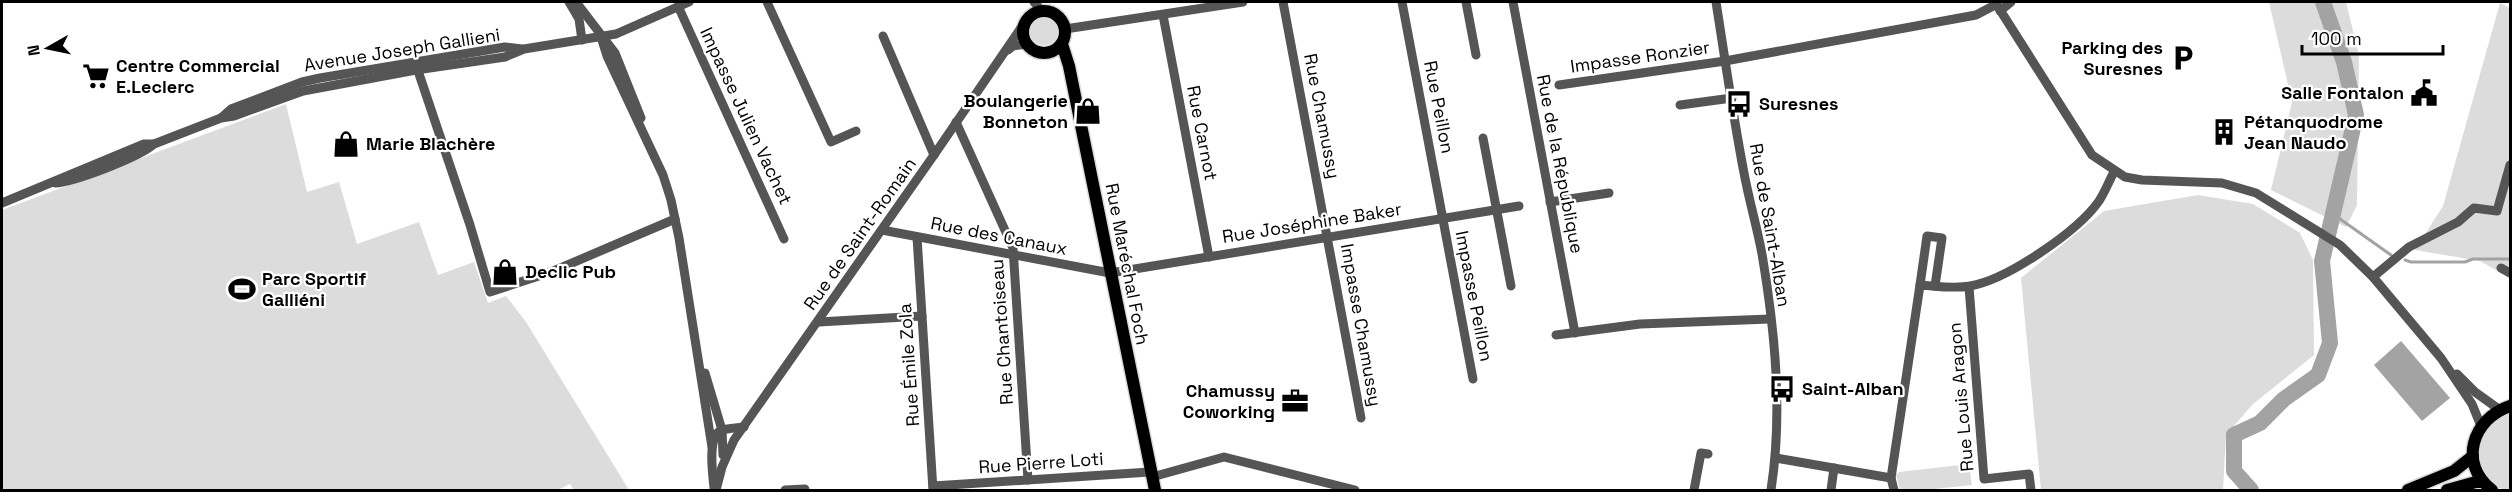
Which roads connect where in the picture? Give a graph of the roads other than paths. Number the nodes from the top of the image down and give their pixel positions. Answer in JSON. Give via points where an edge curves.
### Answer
{"nodes":[{"id":1,"x":569,"y":2,"type":"edge"},
{"id":2,"x":576,"y":2,"type":"edge"},
{"id":3,"x":689,"y":2,"type":"edge"},
{"id":4,"x":767,"y":2,"type":"edge"},
{"id":5,"x":1244,"y":2,"type":"edge"},
{"id":6,"x":1283,"y":2,"type":"edge"},
{"id":7,"x":1402,"y":2,"type":"edge"},
{"id":8,"x":1466,"y":2,"type":"edge"},
{"id":9,"x":1513,"y":2,"type":"edge"},
{"id":10,"x":1716,"y":2,"type":"edge"},
{"id":11,"x":2011,"y":2,"type":"edge"},
{"id":12,"x":1997,"y":5,"type":"edge"},
{"id":13,"x":678,"y":6,"type":"junction"},
{"id":14,"x":1038,"y":6,"type":"edge"},
{"id":15,"x":1056,"y":8,"type":"edge"},
{"id":16,"x":1163,"y":15,"type":"junction"},
{"id":17,"x":1025,"y":22,"type":"junction"},
{"id":18,"x":1065,"y":29,"type":"junction"},
{"id":19,"x":883,"y":36,"type":"dead end"},
{"id":20,"x":601,"y":37,"type":"junction"},
{"id":21,"x":582,"y":40,"type":"junction"},
{"id":22,"x":1027,"y":44,"type":"junction"},
{"id":23,"x":1062,"y":44,"type":"junction"},
{"id":24,"x":1476,"y":55,"type":"dead end"},
{"id":25,"x":1000,"y":59,"type":"junction"},
{"id":26,"x":1725,"y":61,"type":"junction"},
{"id":27,"x":415,"y":66,"type":"junction"},
{"id":28,"x":1559,"y":85,"type":"dead end"},
{"id":29,"x":1732,"y":98,"type":"junction"},
{"id":30,"x":1680,"y":105,"type":"dead end"},
{"id":31,"x":956,"y":122,"type":"junction"},
{"id":32,"x":856,"y":131,"type":"dead end"},
{"id":33,"x":1483,"y":138,"type":"dead end"},
{"id":34,"x":934,"y":155,"type":"junction"},
{"id":35,"x":2511,"y":165,"type":"edge"},
{"id":36,"x":2114,"y":172,"type":"junction"},
{"id":37,"x":1609,"y":193,"type":"dead end"},
{"id":38,"x":1550,"y":202,"type":"junction"},
{"id":39,"x":2,"y":203,"type":"edge"},
{"id":40,"x":1519,"y":206,"type":"dead end"},
{"id":41,"x":1496,"y":210,"type":"junction"},
{"id":42,"x":675,"y":219,"type":"junction"},
{"id":43,"x":1443,"y":219,"type":"junction"},
{"id":44,"x":882,"y":230,"type":"junction"},
{"id":45,"x":917,"y":237,"type":"junction"},
{"id":46,"x":1328,"y":237,"type":"junction"},
{"id":47,"x":783,"y":239,"type":"dead end"},
{"id":48,"x":1015,"y":256,"type":"junction"},
{"id":49,"x":1209,"y":256,"type":"junction"},
{"id":50,"x":2501,"y":268,"type":"dead end"},
{"id":51,"x":1110,"y":273,"type":"junction"},
{"id":52,"x":2511,"y":273,"type":"edge"},
{"id":53,"x":2373,"y":276,"type":"junction"},
{"id":54,"x":1920,"y":285,"type":"junction"},
{"id":55,"x":1510,"y":286,"type":"dead end"},
{"id":56,"x":1935,"y":286,"type":"junction"},
{"id":57,"x":1969,"y":287,"type":"junction"},
{"id":58,"x":922,"y":316,"type":"junction"},
{"id":59,"x":1770,"y":319,"type":"junction"},
{"id":60,"x":819,"y":322,"type":"junction"},
{"id":61,"x":1575,"y":333,"type":"junction"},
{"id":62,"x":1556,"y":335,"type":"dead end"},
{"id":63,"x":2441,"y":358,"type":"junction"},
{"id":64,"x":1473,"y":379,"type":"dead end"},
{"id":65,"x":2505,"y":408,"type":"edge"},
{"id":66,"x":1361,"y":418,"type":"dead end"},
{"id":67,"x":2481,"y":426,"type":"junction"},
{"id":68,"x":744,"y":427,"type":"junction"},
{"id":69,"x":717,"y":438,"type":"junction"},
{"id":70,"x":735,"y":440,"type":"junction"},
{"id":71,"x":1708,"y":454,"type":"dead end"},
{"id":72,"x":2473,"y":456,"type":"junction"},
{"id":73,"x":1776,"y":458,"type":"junction"},
{"id":74,"x":722,"y":467,"type":"junction"},
{"id":75,"x":1834,"y":468,"type":"junction"},
{"id":76,"x":1151,"y":475,"type":"junction"},
{"id":77,"x":1892,"y":478,"type":"junction"},
{"id":78,"x":1028,"y":480,"type":"junction"},
{"id":79,"x":2487,"y":486,"type":"edge"},
{"id":80,"x":933,"y":488,"type":"edge"},
{"id":81,"x":806,"y":489,"type":"dead end"},
{"id":82,"x":715,"y":490,"type":"edge"},
{"id":83,"x":785,"y":490,"type":"edge"},
{"id":84,"x":1155,"y":490,"type":"edge"},
{"id":85,"x":1355,"y":490,"type":"edge"},
{"id":86,"x":1695,"y":490,"type":"edge"},
{"id":87,"x":1771,"y":490,"type":"edge"},
{"id":88,"x":1831,"y":490,"type":"edge"},
{"id":89,"x":1894,"y":490,"type":"edge"},
{"id":90,"x":2031,"y":490,"type":"edge"},
{"id":91,"x":2408,"y":490,"type":"edge"},
{"id":92,"x":2447,"y":490,"type":"edge"}],
"edges":[{"from":1,"to":21,"type":"street","via":[[579,19]]},
{"from":2,"to":20,"type":"street"},
{"from":3,"to":13,"type":"street","name":"Avenue Joseph Gallieni"},
{"from":4,"to":32,"type":"street","via":[[831,142]]},
{"from":5,"to":16,"type":"street"},
{"from":6,"to":46,"type":"street","name":"Rue Chamussy"},
{"from":7,"to":43,"type":"street","name":"Rue Peillon"},
{"from":8,"to":24,"type":"street"},
{"from":9,"to":38,"type":"street","name":"Rue de la République"},
{"from":10,"to":26,"type":"street","name":"Rue de Saint-Alban"},
{"from":11,"to":12,"type":"street","name":"Impasse Ronzier"},
{"from":12,"to":26,"type":"street","name":"Impasse Ronzier","via":[[1976,15]]},
{"from":12,"to":36,"type":"street","via":[[2091,155]]},
{"from":13,"to":20,"type":"street","name":"Avenue Joseph Gallieni"},
{"from":13,"to":47,"type":"street","name":"Impasse Julien Vachet"},
{"from":14,"to":15,"type":"main road"},
{"from":14,"to":17,"type":"main road"},
{"from":15,"to":18,"type":"main road"},
{"from":16,"to":18,"type":"street"},
{"from":16,"to":49,"type":"street","name":"Rue Carnot"},
{"from":17,"to":22,"type":"main road","via":[[1023,35]]},
{"from":17,"to":25,"type":"street","name":"Rue de Saint-Romain"},
{"from":18,"to":23,"type":"main road"},
{"from":19,"to":34,"type":"street"},
{"from":20,"to":21,"type":"street","name":"Avenue Joseph Gallieni"},
{"from":20,"to":42,"type":"street","via":[[615,53],[631,88]]},
{"from":21,"to":27,"type":"street","name":"Avenue Joseph Gallieni","via":[[524,49],[505,47]]},
{"from":22,"to":23,"type":"main road","via":[[1043,53]]},
{"from":22,"to":25,"type":"street","name":"Rue de Saint-Romain","via":[[1013,46]]},
{"from":23,"to":51,"type":"main road","name":"Rue Maréchal Foch"},
{"from":25,"to":31,"type":"street","name":"Rue de Saint-Romain"},
{"from":26,"to":28,"type":"street","name":"Impasse Ronzier"},
{"from":26,"to":29,"type":"street","name":"Rue de Saint-Alban"},
{"from":27,"to":39,"type":"street","name":"Avenue Joseph Gallieni","via":[[302,82],[154,144],[146,151]]},
{"from":27,"to":42,"type":"street","via":[[490,292],[551,272]]},
{"from":29,"to":30,"type":"street"},
{"from":29,"to":59,"type":"street","name":"Rue de Saint-Alban","via":[[1762,253]]},
{"from":31,"to":34,"type":"street","name":"Rue de Saint-Romain"},
{"from":31,"to":48,"type":"street","name":"Rue Chantoiseau"},
{"from":33,"to":41,"type":"street"},
{"from":34,"to":44,"type":"street","name":"Rue de Saint-Romain"},
{"from":35,"to":53,"type":"street","via":[[2497,211],[2474,208],[2458,222],[2409,247]]},
{"from":36,"to":53,"type":"street","via":[[2142,180],[2222,183],[2256,193],[2340,245]]},
{"from":36,"to":57,"type":"street","via":[[2098,201],[2079,222],[2030,260]]},
{"from":37,"to":38,"type":"street"},
{"from":38,"to":61,"type":"street","name":"Rue de la République"},
{"from":40,"to":41,"type":"street","name":"Rue Joséphine Baker"},
{"from":41,"to":43,"type":"street","name":"Rue Joséphine Baker"},
{"from":41,"to":55,"type":"street"},
{"from":42,"to":69,"type":"street","via":[[697,350]]},
{"from":43,"to":46,"type":"street","name":"Rue Joséphine Baker"},
{"from":43,"to":64,"type":"street","name":"Impasse Peillon"},
{"from":44,"to":45,"type":"street","name":"Rue des Canaux"},
{"from":44,"to":60,"type":"street","name":"Rue de Saint-Romain"},
{"from":45,"to":48,"type":"street","name":"Rue des Canaux"},
{"from":45,"to":58,"type":"street","name":"Rue Émile Zola"},
{"from":46,"to":49,"type":"street","name":"Rue Joséphine Baker"},
{"from":46,"to":66,"type":"street","name":"Impasse Chamussy"},
{"from":48,"to":51,"type":"street","name":"Rue des Canaux"},
{"from":48,"to":78,"type":"street","name":"Rue Chantoiseau"},
{"from":49,"to":51,"type":"street","name":"Rue Joséphine Baker"},
{"from":50,"to":52,"type":"street"},
{"from":51,"to":76,"type":"main road","name":"Rue Maréchal Foch"},
{"from":53,"to":63,"type":"street"},
{"from":54,"to":56,"type":"street"},
{"from":54,"to":56,"type":"street","via":[[1927,236],[1942,238]]},
{"from":54,"to":77,"type":"street"},
{"from":56,"to":57,"type":"street"},
{"from":57,"to":90,"type":"street","name":"Rue Louis Aragon","via":[[1984,479],[2029,474]]},
{"from":58,"to":60,"type":"street"},
{"from":58,"to":80,"type":"street","name":"Rue Émile Zola"},
{"from":59,"to":61,"type":"street","via":[[1640,324]]},
{"from":59,"to":73,"type":"street","name":"Rue de Saint-Alban","via":[[1776,374]]},
{"from":60,"to":68,"type":"street","name":"Rue de Saint-Romain"},
{"from":61,"to":62,"type":"street"},
{"from":63,"to":65,"type":"street","via":[[2475,392]]},
{"from":63,"to":67,"type":"street","via":[[2472,404]]},
{"from":65,"to":67,"type":"main road"},
{"from":67,"to":72,"type":"main road"},
{"from":68,"to":69,"type":"street"},
{"from":68,"to":70,"type":"street","name":"Rue de Saint-Romain"},
{"from":69,"to":70,"type":"street"},
{"from":69,"to":74,"type":"street"},
{"from":69,"to":82,"type":"street","name":"Rue de Saint-Romain"},
{"from":70,"to":74,"type":"street","name":"Rue de Saint-Romain"},
{"from":71,"to":86,"type":"street","via":[[1701,453]]},
{"from":72,"to":79,"type":"main road","via":[[2476,470]]},
{"from":72,"to":91,"type":"main road","via":[[2454,471]]},
{"from":73,"to":75,"type":"street"},
{"from":73,"to":87,"type":"street","name":"Rue de Saint-Alban"},
{"from":74,"to":82,"type":"street","name":"Rue de Saint-Romain"},
{"from":75,"to":77,"type":"street"},
{"from":75,"to":88,"type":"street"},
{"from":76,"to":78,"type":"street","name":"Rue Pierre Loti"},
{"from":76,"to":84,"type":"main road","name":"Rue Maréchal Foch"},
{"from":76,"to":85,"type":"street","name":"Rue Pierre Loti","via":[[1224,457]]},
{"from":77,"to":89,"type":"street"},
{"from":78,"to":80,"type":"street","name":"Rue Pierre Loti"},
{"from":79,"to":92,"type":"main road","via":[[2476,482]]},
{"from":81,"to":83,"type":"street"}]}
